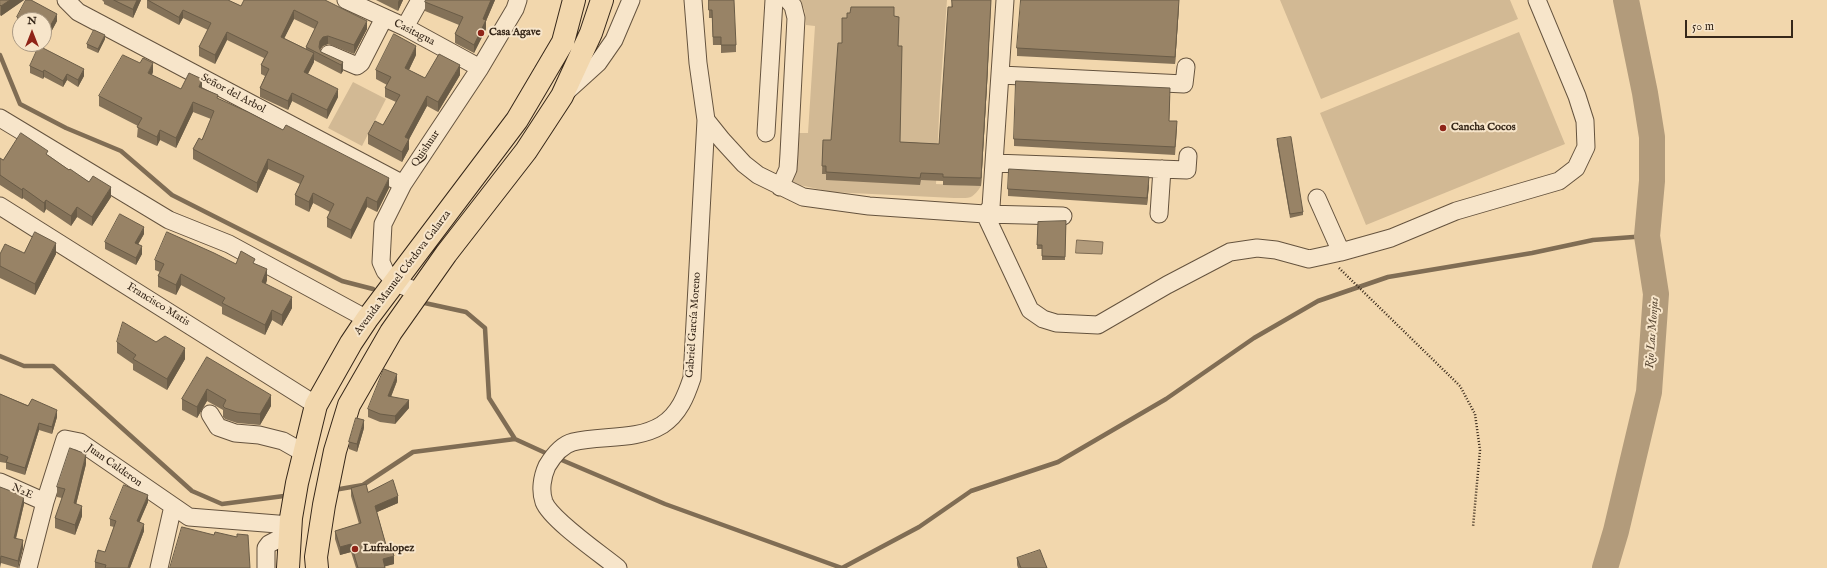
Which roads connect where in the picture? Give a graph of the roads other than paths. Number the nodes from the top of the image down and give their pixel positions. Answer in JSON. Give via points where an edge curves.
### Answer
{"nodes":[{"id":1,"x":66,"y":0,"type":"edge"},
{"id":2,"x":346,"y":0,"type":"edge"},
{"id":3,"x":420,"y":0,"type":"edge"},
{"id":4,"x":518,"y":0,"type":"edge"},
{"id":5,"x":574,"y":0,"type":"edge"},
{"id":6,"x":602,"y":0,"type":"edge"},
{"id":7,"x":631,"y":0,"type":"edge"},
{"id":8,"x":693,"y":0,"type":"edge"},
{"id":9,"x":774,"y":0,"type":"edge"},
{"id":10,"x":788,"y":0,"type":"edge"},
{"id":11,"x":1005,"y":0,"type":"edge"},
{"id":12,"x":1537,"y":0,"type":"edge"},
{"id":13,"x":384,"y":18,"type":"junction"},
{"id":14,"x":405,"y":27,"type":"junction"},
{"id":15,"x":329,"y":54,"type":"edge"},
{"id":16,"x":1186,"y":67,"type":"dead end"},
{"id":17,"x":480,"y":68,"type":"junction"},
{"id":18,"x":1001,"y":75,"type":"junction"},
{"id":19,"x":562,"y":96,"type":"junction"},
{"id":20,"x":0,"y":118,"type":"edge"},
{"id":21,"x":706,"y":120,"type":"junction"},
{"id":22,"x":766,"y":133,"type":"dead end"},
{"id":23,"x":1188,"y":156,"type":"dead end"},
{"id":24,"x":994,"y":163,"type":"junction"},
{"id":25,"x":1162,"y":169,"type":"junction"},
{"id":26,"x":403,"y":184,"type":"junction"},
{"id":27,"x":780,"y":187,"type":"junction"},
{"id":28,"x":1317,"y":198,"type":"dead end"},
{"id":29,"x":0,"y":206,"type":"edge"},
{"id":30,"x":985,"y":214,"type":"junction"},
{"id":31,"x":1159,"y":214,"type":"dead end"},
{"id":32,"x":1063,"y":216,"type":"dead end"},
{"id":33,"x":427,"y":239,"type":"junction"},
{"id":34,"x":446,"y":254,"type":"junction"},
{"id":35,"x":1334,"y":254,"type":"junction"},
{"id":36,"x":396,"y":283,"type":"junction"},
{"id":37,"x":419,"y":292,"type":"junction"},
{"id":38,"x":367,"y":320,"type":"junction"},
{"id":39,"x":316,"y":405,"type":"junction"},
{"id":40,"x":210,"y":414,"type":"dead end"},
{"id":41,"x":304,"y":453,"type":"junction"},
{"id":42,"x":0,"y":482,"type":"edge"},
{"id":43,"x":45,"y":502,"type":"junction"},
{"id":44,"x":173,"y":506,"type":"junction"},
{"id":45,"x":290,"y":529,"type":"junction"},
{"id":46,"x":28,"y":568,"type":"edge"},
{"id":47,"x":159,"y":568,"type":"edge"},
{"id":48,"x":266,"y":568,"type":"edge"},
{"id":49,"x":288,"y":568,"type":"edge"},
{"id":50,"x":317,"y":568,"type":"edge"},
{"id":51,"x":618,"y":568,"type":"edge"}],
"edges":[{"from":1,"to":26,"type":"street","name":"Señor del Arbol","via":[[78,12]]},
{"from":2,"to":13,"type":"street","name":"Casitagua"},
{"from":3,"to":14,"type":"street"},
{"from":4,"to":17,"type":"street","name":"Quishuar"},
{"from":5,"to":33,"type":"main road","name":"Avenida Manuel Córdova Galarza","via":[[563,42],[517,120]]},
{"from":6,"to":19,"type":"main road","name":"Avenida Manuel Córdova Galarza","via":[[591,34]]},
{"from":7,"to":19,"type":"street","via":[[614,40],[598,63]]},
{"from":8,"to":21,"type":"street","name":"Gabriel García Moreno"},
{"from":9,"to":22,"type":"street"},
{"from":10,"to":27,"type":"street","via":[[793,6],[796,18],[788,169]]},
{"from":11,"to":18,"type":"street"},
{"from":12,"to":35,"type":"street","via":[[1585,120],[1586,147],[1576,168],[1559,180],[1456,211],[1391,238]]},
{"from":13,"to":14,"type":"street","name":"Casitagua"},
{"from":13,"to":15,"type":"street","via":[[361,63],[356,66]]},
{"from":14,"to":17,"type":"street","name":"Casitagua"},
{"from":16,"to":18,"type":"street","via":[[1184,84]]},
{"from":17,"to":26,"type":"street","name":"Quishuar"},
{"from":18,"to":24,"type":"street"},
{"from":19,"to":34,"type":"main road","name":"Avenida Manuel Córdova Galarza","via":[[526,151]]},
{"from":20,"to":38,"type":"street","via":[[169,220],[229,244]]},
{"from":21,"to":27,"type":"street","via":[[744,164]]},
{"from":21,"to":51,"type":"street","name":"Gabriel García Moreno","via":[[692,378],[684,399],[680,407],[662,424],[649,430],[572,442],[559,450],[549,462],[542,480],[542,495],[548,508],[567,528]]},
{"from":23,"to":25,"type":"street","via":[[1187,170]]},
{"from":24,"to":25,"type":"street"},
{"from":24,"to":30,"type":"street","via":[[991,207]]},
{"from":25,"to":31,"type":"street"},
{"from":26,"to":36,"type":"street","name":"Quishuar","via":[[383,224],[381,262]]},
{"from":27,"to":30,"type":"street","via":[[803,197],[869,206]]},
{"from":28,"to":35,"type":"street"},
{"from":29,"to":39,"type":"street","name":"Francisco Matis"},
{"from":30,"to":32,"type":"street"},
{"from":30,"to":35,"type":"street","via":[[1030,310],[1043,319],[1056,323],[1098,326],[1230,252],[1257,248],[1309,259]]},
{"from":33,"to":34,"type":"main road","via":[[433,251]]},
{"from":33,"to":36,"type":"main road","name":"Avenida Manuel Córdova Galarza"},
{"from":34,"to":37,"type":"main road","name":"Avenida Manuel Córdova Galarza"},
{"from":36,"to":37,"type":"street","name":"Quishuar"},
{"from":36,"to":38,"type":"main road","name":"Avenida Manuel Córdova Galarza"},
{"from":37,"to":50,"type":"main road","name":"Avenida Manuel Córdova Galarza","via":[[391,332],[349,405],[335,451],[324,505],[316,557]]},
{"from":38,"to":39,"type":"main road","name":"Avenida Manuel Córdova Galarza"},
{"from":39,"to":41,"type":"main road","name":"Avenida Manuel Córdova Galarza"},
{"from":40,"to":41,"type":"street","via":[[218,427],[235,433],[283,441]]},
{"from":41,"to":45,"type":"main road","name":"Avenida Manuel Córdova Galarza"},
{"from":42,"to":43,"type":"street","name":"N2E"},
{"from":43,"to":44,"type":"street","name":"Juan Calderon","via":[[65,439],[80,442]]},
{"from":43,"to":46,"type":"street","name":"Juan Calderon"},
{"from":44,"to":45,"type":"street","name":"Juan Calderon","via":[[189,517]]},
{"from":44,"to":47,"type":"street"},
{"from":45,"to":48,"type":"street","via":[[266,548]]},
{"from":45,"to":49,"type":"main road","name":"Avenida Manuel Córdova Galarza"}]}
